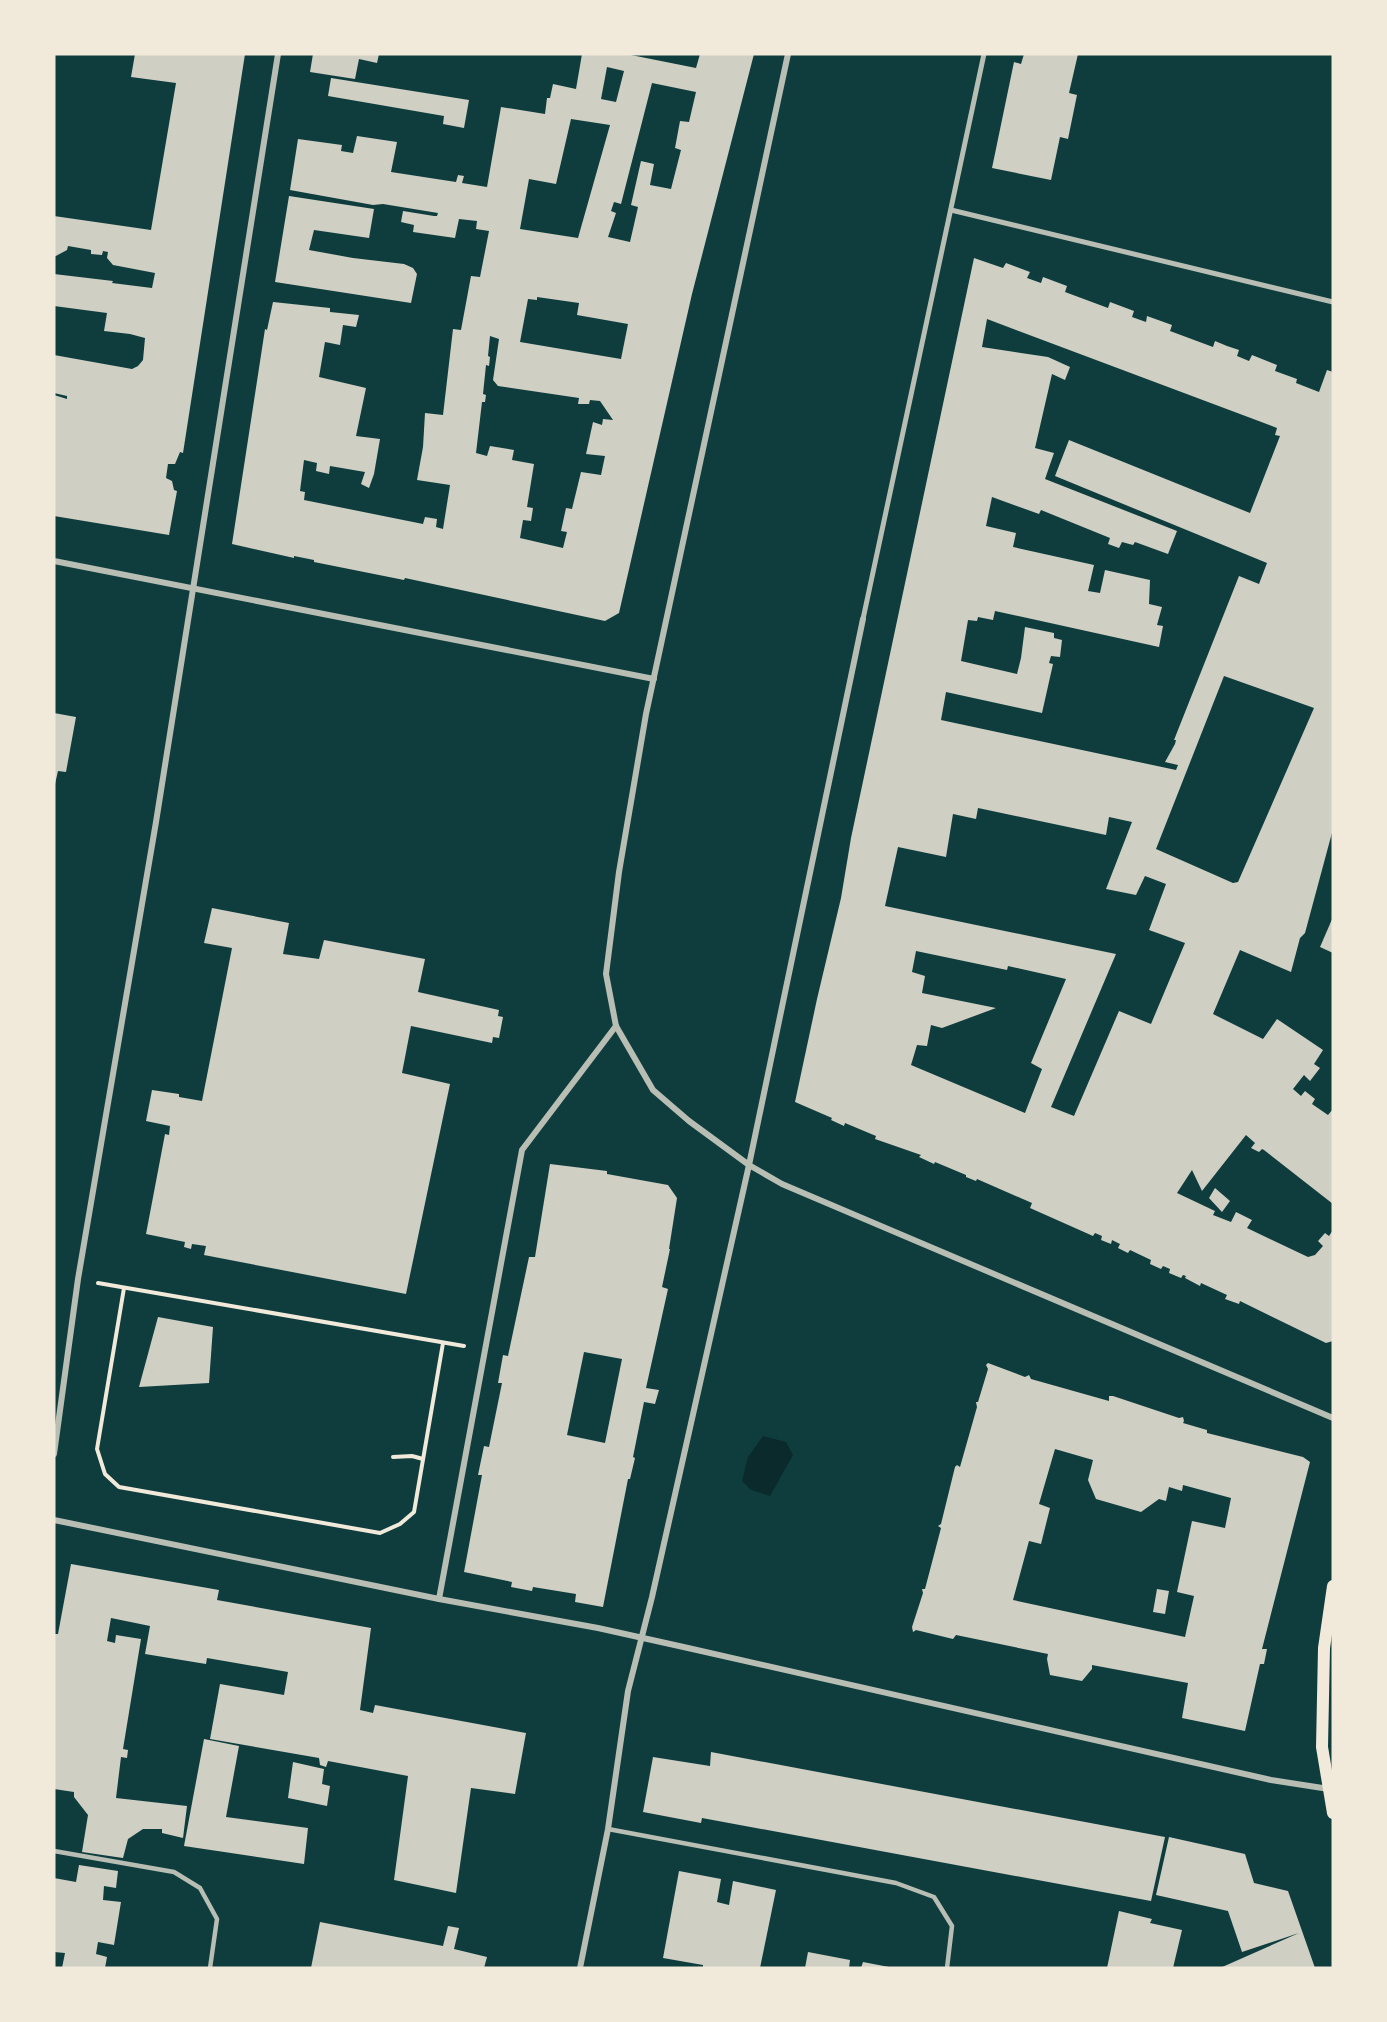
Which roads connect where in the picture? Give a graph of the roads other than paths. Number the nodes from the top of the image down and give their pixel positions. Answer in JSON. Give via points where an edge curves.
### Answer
{"nodes":[{"id":1,"x":278,"y":54,"type":"edge"},
{"id":2,"x":788,"y":54,"type":"edge"},
{"id":3,"x":984,"y":54,"type":"edge"},
{"id":4,"x":951,"y":210,"type":"junction"},
{"id":5,"x":1333,"y":302,"type":"edge"},
{"id":6,"x":54,"y":561,"type":"edge"},
{"id":7,"x":194,"y":588,"type":"junction"},
{"id":8,"x":863,"y":619,"type":"joint"},
{"id":9,"x":654,"y":679,"type":"junction"},
{"id":10,"x":616,"y":1026,"type":"junction"},
{"id":11,"x":749,"y":1165,"type":"junction"},
{"id":12,"x":1333,"y":1418,"type":"edge"},
{"id":13,"x":54,"y":1454,"type":"edge"},
{"id":14,"x":54,"y":1520,"type":"edge"},
{"id":15,"x":1333,"y":1586,"type":"edge"},
{"id":16,"x":439,"y":1599,"type":"junction"},
{"id":17,"x":642,"y":1638,"type":"junction"},
{"id":18,"x":1329,"y":1789,"type":"junction"},
{"id":19,"x":1333,"y":1813,"type":"edge"},
{"id":20,"x":608,"y":1829,"type":"junction"},
{"id":21,"x":54,"y":1851,"type":"edge"},
{"id":22,"x":210,"y":1968,"type":"edge"},
{"id":23,"x":580,"y":1968,"type":"edge"},
{"id":24,"x":947,"y":1968,"type":"edge"}],
"edges":[{"from":1,"to":7,"type":"street"},
{"from":2,"to":9,"type":"street"},
{"from":3,"to":4,"type":"street"},
{"from":4,"to":5,"type":"street"},
{"from":4,"to":8,"type":"street"},
{"from":6,"to":7,"type":"street"},
{"from":7,"to":9,"type":"street"},
{"from":7,"to":13,"type":"street","via":[[78,1279]]},
{"from":8,"to":11,"type":"street"},
{"from":9,"to":10,"type":"street","via":[[619,872],[606,974]]},
{"from":10,"to":11,"type":"street","via":[[653,1090]]},
{"from":10,"to":16,"type":"street","via":[[522,1150]]},
{"from":11,"to":12,"type":"street","via":[[782,1184]]},
{"from":11,"to":17,"type":"street"},
{"from":14,"to":16,"type":"street"},
{"from":15,"to":18,"type":"main road","via":[[1324,1659],[1322,1747]]},
{"from":16,"to":17,"type":"street"},
{"from":17,"to":18,"type":"street","via":[[1271,1780]]},
{"from":17,"to":20,"type":"street","via":[[628,1691]]},
{"from":18,"to":19,"type":"main road"},
{"from":20,"to":23,"type":"street"},
{"from":20,"to":24,"type":"lane","via":[[896,1883],[934,1897],[952,1926]]},
{"from":21,"to":22,"type":"lane","via":[[174,1872],[200,1888],[217,1919]]}]}
